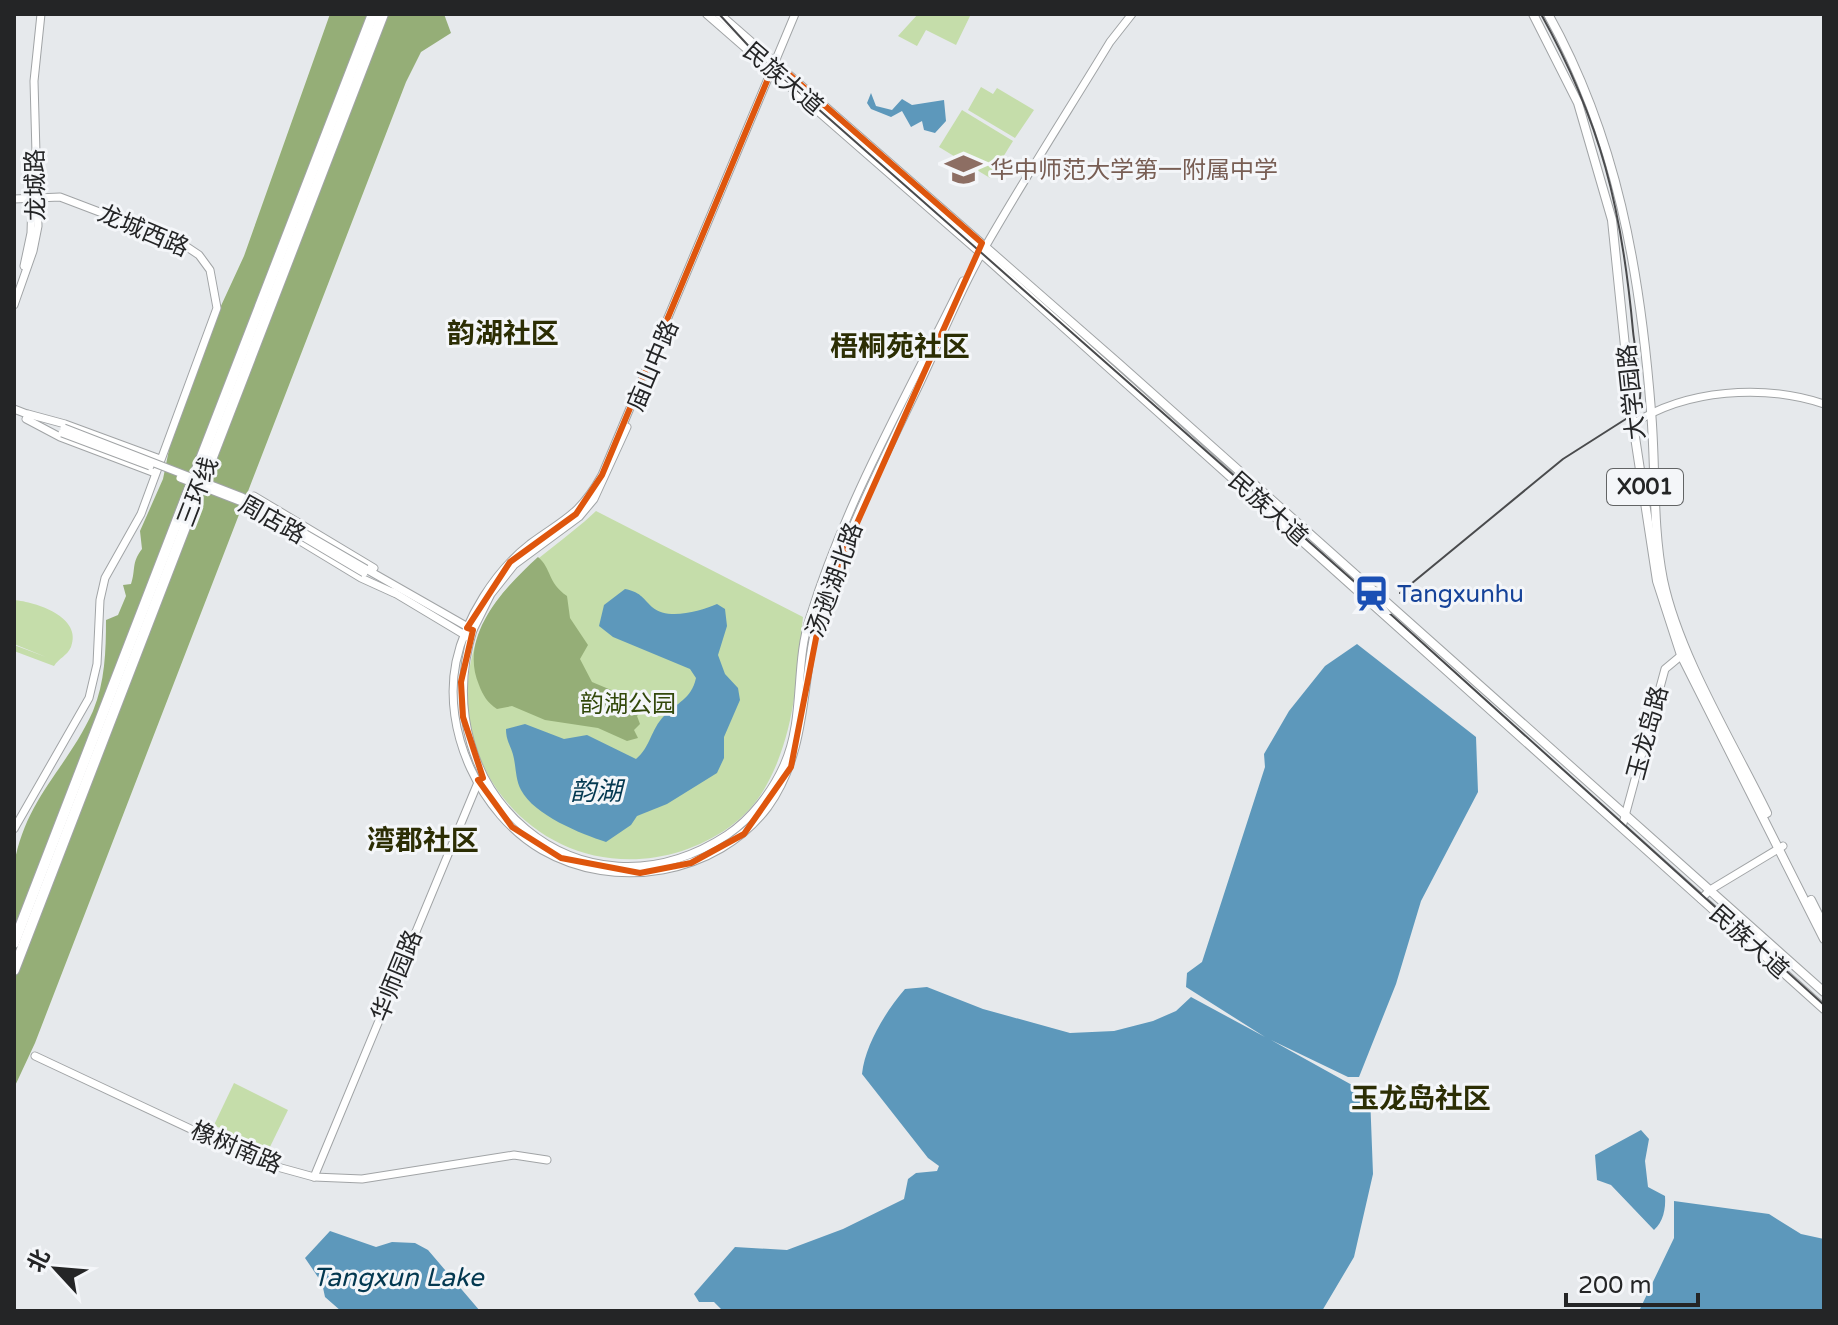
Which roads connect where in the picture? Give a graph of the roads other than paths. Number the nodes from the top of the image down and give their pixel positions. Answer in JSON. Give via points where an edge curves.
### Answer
{"nodes":[{"id":1,"x":38,"y":14,"type":"edge"},
{"id":2,"x":366,"y":14,"type":"edge"},
{"id":3,"x":373,"y":14,"type":"edge"},
{"id":4,"x":386,"y":14,"type":"edge"},
{"id":5,"x":707,"y":14,"type":"edge"},
{"id":6,"x":719,"y":14,"type":"edge"},
{"id":7,"x":795,"y":14,"type":"edge"},
{"id":8,"x":1130,"y":14,"type":"edge"},
{"id":9,"x":1533,"y":14,"type":"edge"},
{"id":10,"x":1548,"y":14,"type":"edge"},
{"id":11,"x":775,"y":67,"type":"junction"},
{"id":12,"x":347,"y":80,"type":"junction"},
{"id":13,"x":34,"y":198,"type":"junction"},
{"id":14,"x":14,"y":199,"type":"edge"},
{"id":15,"x":982,"y":248,"type":"junction"},
{"id":16,"x":14,"y":292,"type":"edge"},
{"id":17,"x":14,"y":305,"type":"edge"},
{"id":18,"x":1824,"y":404,"type":"edge"},
{"id":19,"x":14,"y":412,"type":"edge"},
{"id":20,"x":1652,"y":412,"type":"junction"},
{"id":21,"x":27,"y":417,"type":"junction"},
{"id":22,"x":1633,"y":424,"type":"junction"},
{"id":23,"x":160,"y":459,"type":"junction"},
{"id":24,"x":155,"y":473,"type":"junction"},
{"id":25,"x":254,"y":496,"type":"dead end"},
{"id":26,"x":249,"y":510,"type":"dead end"},
{"id":27,"x":396,"y":590,"type":"junction"},
{"id":28,"x":468,"y":633,"type":"junction"},
{"id":29,"x":1685,"y":653,"type":"junction"},
{"id":30,"x":480,"y":779,"type":"junction"},
{"id":31,"x":1626,"y":814,"type":"junction"},
{"id":32,"x":1622,"y":827,"type":"junction"},
{"id":33,"x":14,"y":829,"type":"edge"},
{"id":34,"x":1781,"y":847,"type":"junction"},
{"id":35,"x":1710,"y":890,"type":"junction"},
{"id":36,"x":1701,"y":899,"type":"junction"},
{"id":37,"x":1824,"y":926,"type":"edge"},
{"id":38,"x":1824,"y":939,"type":"edge"},
{"id":39,"x":14,"y":943,"type":"edge"},
{"id":40,"x":14,"y":970,"type":"edge"},
{"id":41,"x":1824,"y":992,"type":"edge"},
{"id":42,"x":1824,"y":1009,"type":"edge"},
{"id":43,"x":35,"y":1056,"type":"dead end"},
{"id":44,"x":547,"y":1160,"type":"dead end"},
{"id":45,"x":314,"y":1177,"type":"junction"}],
"edges":[{"from":1,"to":13,"type":"street","name":"龙城路","via":[[30,80]]},
{"from":2,"to":12,"type":"highway"},
{"from":3,"to":12,"type":"highway","name":"三环线"},
{"from":4,"to":40,"type":"highway","name":"三环线"},
{"from":5,"to":11,"type":"main road","name":"民族大道"},
{"from":6,"to":11,"type":"main road","name":"民族大道"},
{"from":7,"to":11,"type":"street"},
{"from":8,"to":15,"type":"street","name":"汤逊湖北路"},
{"from":9,"to":22,"type":"main road","name":"大学园路","number":"X001","via":[[1578,103],[1603,179],[1619,263]]},
{"from":10,"to":20,"type":"main road","name":"大学园路","number":"X001","via":[[1591,99],[1617,179]]},
{"from":11,"to":15,"type":"main road","name":"民族大道"},
{"from":11,"to":28,"type":"street","name":"庙山中路","via":[[602,475],[576,514],[510,562]]},
{"from":12,"to":39,"type":"highway","name":"三环线"},
{"from":13,"to":14,"type":"street","name":"龙城西路"},
{"from":13,"to":16,"type":"street","name":"龙城路","via":[[29,250]]},
{"from":13,"to":17,"type":"street","name":"龙城路","via":[[35,242]]},
{"from":13,"to":23,"type":"street","name":"龙城西路","via":[[60,197],[162,234],[199,255],[210,270],[217,308]]},
{"from":15,"to":30,"type":"street","name":"汤逊湖北路","via":[[859,494],[817,595],[808,621],[794,733],[784,765],[750,816],[724,837],[675,861],[610,863],[544,843],[510,817]]},
{"from":15,"to":31,"type":"main road","name":"民族大道"},
{"from":15,"to":32,"type":"main road","name":"民族大道"},
{"from":18,"to":20,"type":"street","via":[[1766,393],[1707,395]]},
{"from":19,"to":21,"type":"street","name":"周店路"},
{"from":20,"to":22,"type":"street"},
{"from":20,"to":29,"type":"main road","name":"大学园路","number":"X001","via":[[1653,502],[1663,581]]},
{"from":21,"to":23,"type":"street","via":[[65,424]]},
{"from":21,"to":24,"type":"street","via":[[60,437]]},
{"from":21,"to":27,"type":"street","name":"周店路","bridge":true,"via":[[240,501]]},
{"from":22,"to":29,"type":"main road","name":"大学园路","number":"X001","via":[[1657,581]]},
{"from":23,"to":24,"type":"street","name":"龙城西路"},
{"from":24,"to":33,"type":"street","name":"龙城西路","via":[[141,514],[103,585],[89,698]]},
{"from":25,"to":27,"type":"street","via":[[368,565]]},
{"from":26,"to":27,"type":"street","via":[[361,578]]},
{"from":27,"to":28,"type":"street","name":"周店路"},
{"from":28,"to":30,"type":"street","name":"汤逊湖北路","via":[[456,660],[454,700],[462,750]]},
{"from":29,"to":31,"type":"street","name":"玉龙岛路","via":[[1665,669]]},
{"from":29,"to":34,"type":"main road","name":"大学园路","number":"X001"},
{"from":30,"to":45,"type":"street","name":"华师园路"},
{"from":31,"to":32,"type":"street","name":"玉龙岛路"},
{"from":31,"to":35,"type":"main road","name":"民族大道"},
{"from":32,"to":36,"type":"main road","name":"民族大道"},
{"from":34,"to":35,"type":"street"},
{"from":34,"to":37,"type":"main road","name":"大学园路","number":"X001"},
{"from":34,"to":38,"type":"main road","name":"大学园路","number":"X001"},
{"from":35,"to":36,"type":"street"},
{"from":35,"to":41,"type":"main road","name":"民族大道"},
{"from":36,"to":42,"type":"main road","name":"民族大道"},
{"from":43,"to":45,"type":"street","name":"橡树南路","via":[[263,1163]]},
{"from":44,"to":45,"type":"street","name":"橡树南路","via":[[514,1155],[362,1179]]}]}
